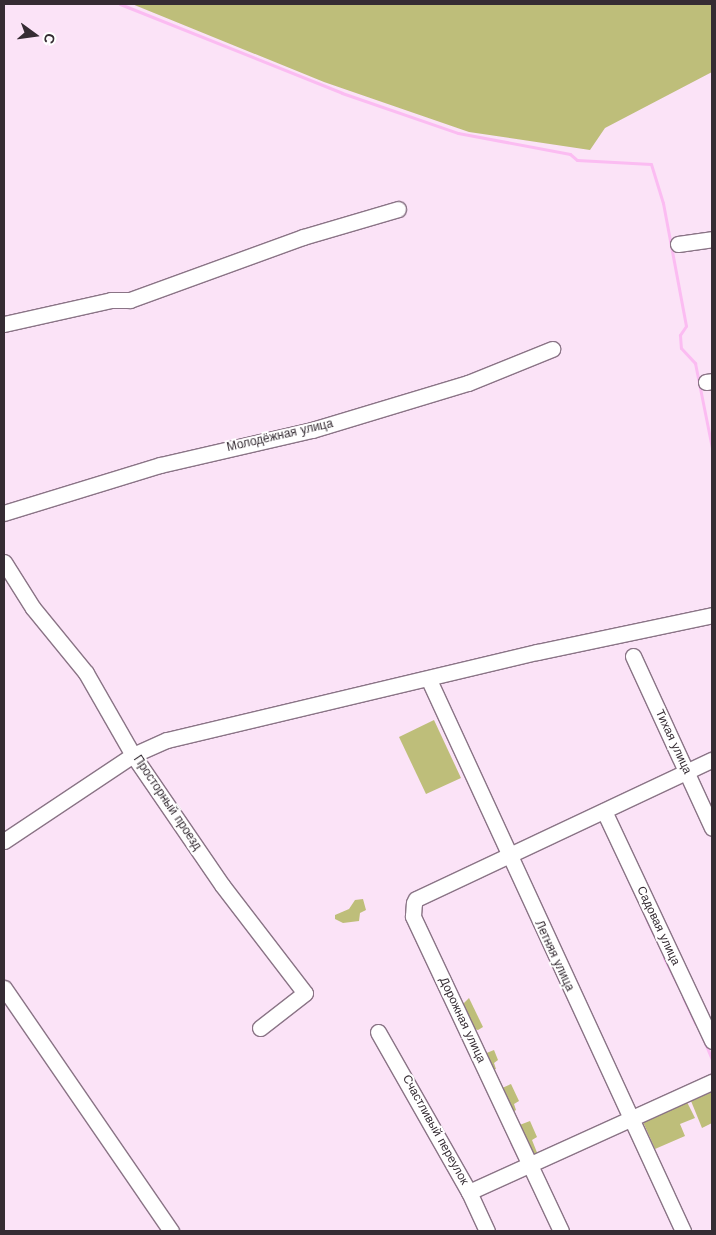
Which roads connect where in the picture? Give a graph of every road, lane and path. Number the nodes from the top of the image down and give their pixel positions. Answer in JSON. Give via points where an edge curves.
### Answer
{"nodes":[{"id":1,"x":398,"y":209,"type":"dead end"},
{"id":2,"x":712,"y":239,"type":"edge"},
{"id":3,"x":678,"y":244,"type":"dead end"},
{"id":4,"x":4,"y":324,"type":"edge"},
{"id":5,"x":552,"y":350,"type":"dead end"},
{"id":6,"x":4,"y":512,"type":"edge"},
{"id":7,"x":4,"y":562,"type":"edge"},
{"id":8,"x":712,"y":615,"type":"edge"},
{"id":9,"x":633,"y":656,"type":"dead end"},
{"id":10,"x":429,"y":680,"type":"junction"},
{"id":11,"x":133,"y":755,"type":"junction"},
{"id":12,"x":712,"y":760,"type":"edge"},
{"id":13,"x":686,"y":772,"type":"junction"},
{"id":14,"x":604,"y":811,"type":"junction"},
{"id":15,"x":712,"y":828,"type":"edge"},
{"id":16,"x":4,"y":841,"type":"edge"},
{"id":17,"x":507,"y":856,"type":"junction"},
{"id":18,"x":4,"y":988,"type":"edge"},
{"id":19,"x":260,"y":1028,"type":"dead end"},
{"id":20,"x":378,"y":1032,"type":"dead end"},
{"id":21,"x":712,"y":1041,"type":"edge"},
{"id":22,"x":712,"y":1082,"type":"edge"},
{"id":23,"x":630,"y":1117,"type":"junction"},
{"id":24,"x":529,"y":1163,"type":"junction"},
{"id":25,"x":469,"y":1192,"type":"junction"},
{"id":26,"x":171,"y":1231,"type":"edge"},
{"id":27,"x":487,"y":1231,"type":"edge"},
{"id":28,"x":561,"y":1231,"type":"edge"},
{"id":29,"x":683,"y":1231,"type":"edge"}],
"edges":[{"from":1,"to":4,"type":"street","via":[[304,237],[130,300],[111,300]]},
{"from":2,"to":3,"type":"street"},
{"from":5,"to":6,"type":"street","name":"Молодёжная улица","via":[[468,383],[312,430],[205,453]]},
{"from":7,"to":11,"type":"street","name":"Просторный проезд","via":[[33,608],[86,673]]},
{"from":8,"to":10,"type":"street","via":[[536,652]]},
{"from":9,"to":13,"type":"street","name":"Тихая улица"},
{"from":10,"to":11,"type":"street","via":[[167,740]]},
{"from":10,"to":17,"type":"street","name":"Летняя улица"},
{"from":11,"to":16,"type":"street"},
{"from":11,"to":19,"type":"street","name":"Просторный проезд","via":[[222,885],[305,993]]},
{"from":12,"to":13,"type":"street"},
{"from":13,"to":14,"type":"street"},
{"from":13,"to":15,"type":"street","name":"Тихая улица"},
{"from":14,"to":17,"type":"street"},
{"from":14,"to":21,"type":"street","name":"Садовая улица"},
{"from":17,"to":23,"type":"street","name":"Летняя улица"},
{"from":17,"to":24,"type":"street","name":"Дорожная улица","via":[[416,899],[413,916]]},
{"from":18,"to":26,"type":"street"},
{"from":20,"to":25,"type":"street","name":"Счастливый переулок"},
{"from":22,"to":23,"type":"street"},
{"from":23,"to":24,"type":"street"},
{"from":23,"to":29,"type":"street","name":"Летняя улица"},
{"from":24,"to":25,"type":"street"},
{"from":24,"to":28,"type":"street","name":"Дорожная улица"},
{"from":25,"to":27,"type":"street","name":"Счастливый переулок"}]}
